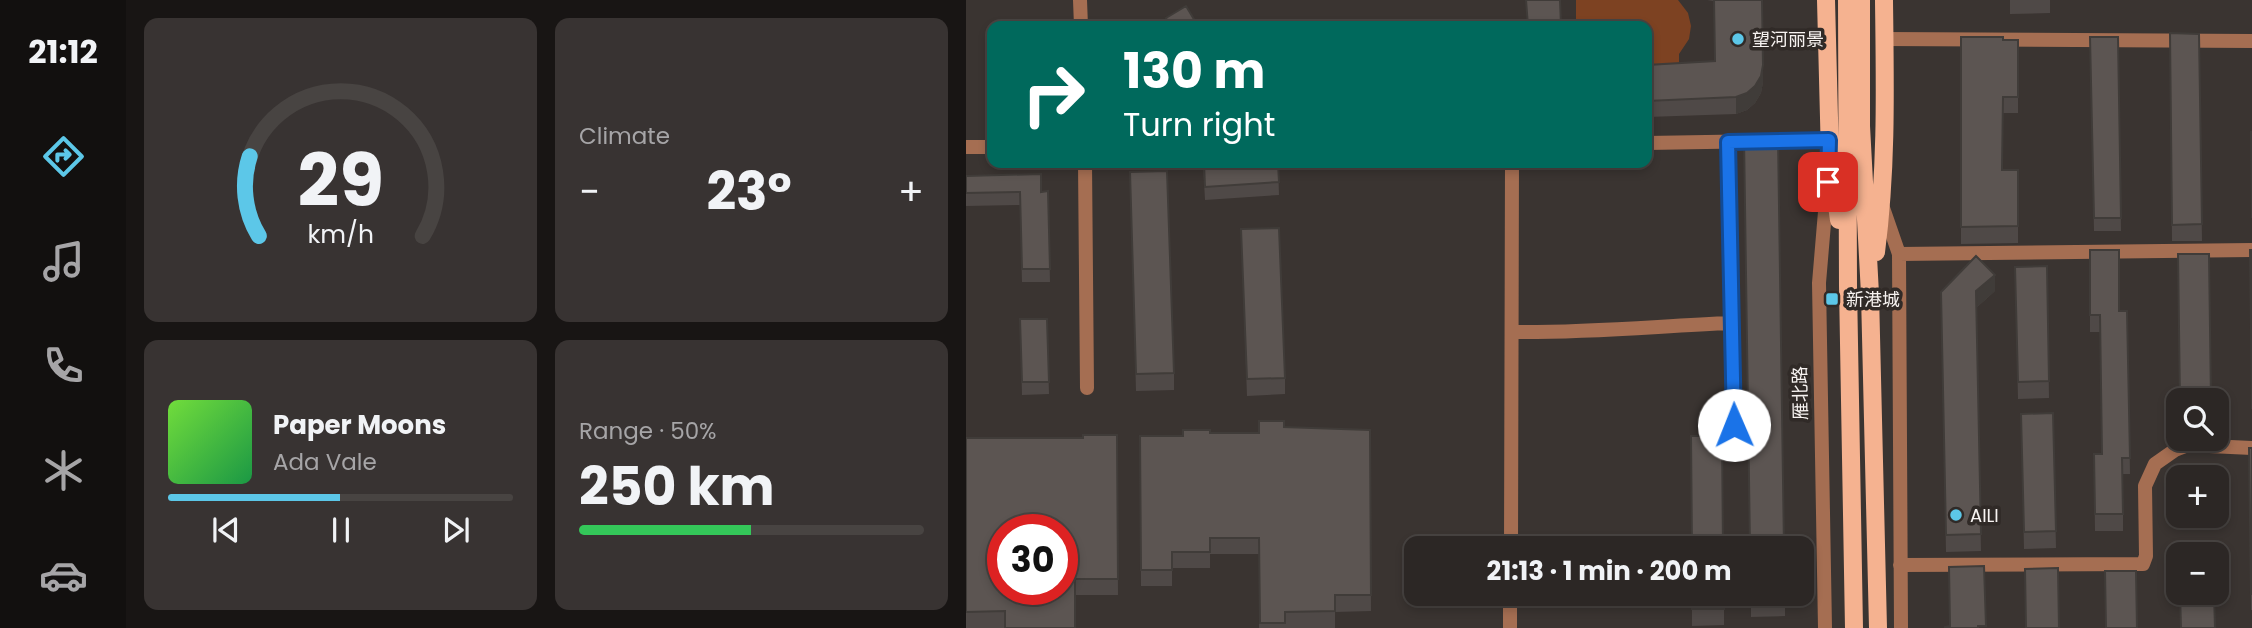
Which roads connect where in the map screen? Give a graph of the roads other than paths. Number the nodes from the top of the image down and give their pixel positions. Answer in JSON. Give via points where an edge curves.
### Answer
{"nodes":[{"id":1,"x":1080,"y":0,"type":"edge"},
{"id":2,"x":1826,"y":0,"type":"edge"},
{"id":3,"x":1847,"y":0,"type":"edge"},
{"id":4,"x":1861,"y":0,"type":"edge"},
{"id":5,"x":1884,"y":0,"type":"edge"},
{"id":6,"x":1081,"y":21,"type":"edge"},
{"id":7,"x":1884,"y":39,"type":"junction"},
{"id":8,"x":2252,"y":41,"type":"edge"},
{"id":9,"x":1854,"y":125,"type":"junction"},
{"id":10,"x":1728,"y":142,"type":"junction"},
{"id":11,"x":1652,"y":143,"type":"edge"},
{"id":12,"x":966,"y":147,"type":"edge"},
{"id":13,"x":987,"y":147,"type":"edge"},
{"id":14,"x":1830,"y":148,"type":"junction"},
{"id":15,"x":1085,"y":168,"type":"edge"},
{"id":16,"x":1512,"y":168,"type":"edge"},
{"id":17,"x":1882,"y":204,"type":"junction"},
{"id":18,"x":2252,"y":250,"type":"edge"},
{"id":19,"x":1899,"y":254,"type":"junction"},
{"id":20,"x":1848,"y":286,"type":"junction"},
{"id":21,"x":1870,"y":293,"type":"junction"},
{"id":22,"x":1731,"y":323,"type":"junction"},
{"id":23,"x":1512,"y":332,"type":"junction"},
{"id":24,"x":1087,"y":388,"type":"dead end"},
{"id":25,"x":1734,"y":425,"type":"dead end"},
{"id":26,"x":2252,"y":448,"type":"edge"},
{"id":27,"x":1511,"y":536,"type":"edge"},
{"id":28,"x":1900,"y":565,"type":"junction"},
{"id":29,"x":1510,"y":606,"type":"edge"},
{"id":30,"x":1510,"y":628,"type":"edge"},
{"id":31,"x":1825,"y":628,"type":"edge"},
{"id":32,"x":1854,"y":628,"type":"edge"},
{"id":33,"x":1878,"y":628,"type":"edge"},
{"id":34,"x":1901,"y":628,"type":"edge"}],
"edges":[{"from":1,"to":6,"type":"street"},
{"from":2,"to":14,"type":"main road"},
{"from":3,"to":9,"type":"main road"},
{"from":4,"to":9,"type":"main road"},
{"from":5,"to":7,"type":"main road"},
{"from":7,"to":8,"type":"street"},
{"from":7,"to":17,"type":"main road"},
{"from":9,"to":20,"type":"main road"},
{"from":9,"to":21,"type":"main road"},
{"from":10,"to":11,"type":"street"},
{"from":10,"to":14,"type":"street"},
{"from":10,"to":22,"type":"street"},
{"from":12,"to":13,"type":"street"},
{"from":14,"to":20,"type":"main road"},
{"from":14,"to":31,"type":"street","name":"雁北路","via":[[1819,283]]},
{"from":15,"to":24,"type":"street"},
{"from":16,"to":23,"type":"street"},
{"from":17,"to":19,"type":"street"},
{"from":17,"to":21,"type":"main road"},
{"from":18,"to":19,"type":"street"},
{"from":19,"to":28,"type":"street"},
{"from":20,"to":32,"type":"main road"},
{"from":21,"to":33,"type":"main road"},
{"from":22,"to":23,"type":"street"},
{"from":22,"to":25,"type":"street"},
{"from":23,"to":27,"type":"street"},
{"from":26,"to":28,"type":"street","via":[[2188,445],[2155,464],[2146,486],[2143,564]]},
{"from":28,"to":34,"type":"street"},
{"from":29,"to":30,"type":"street"}]}
